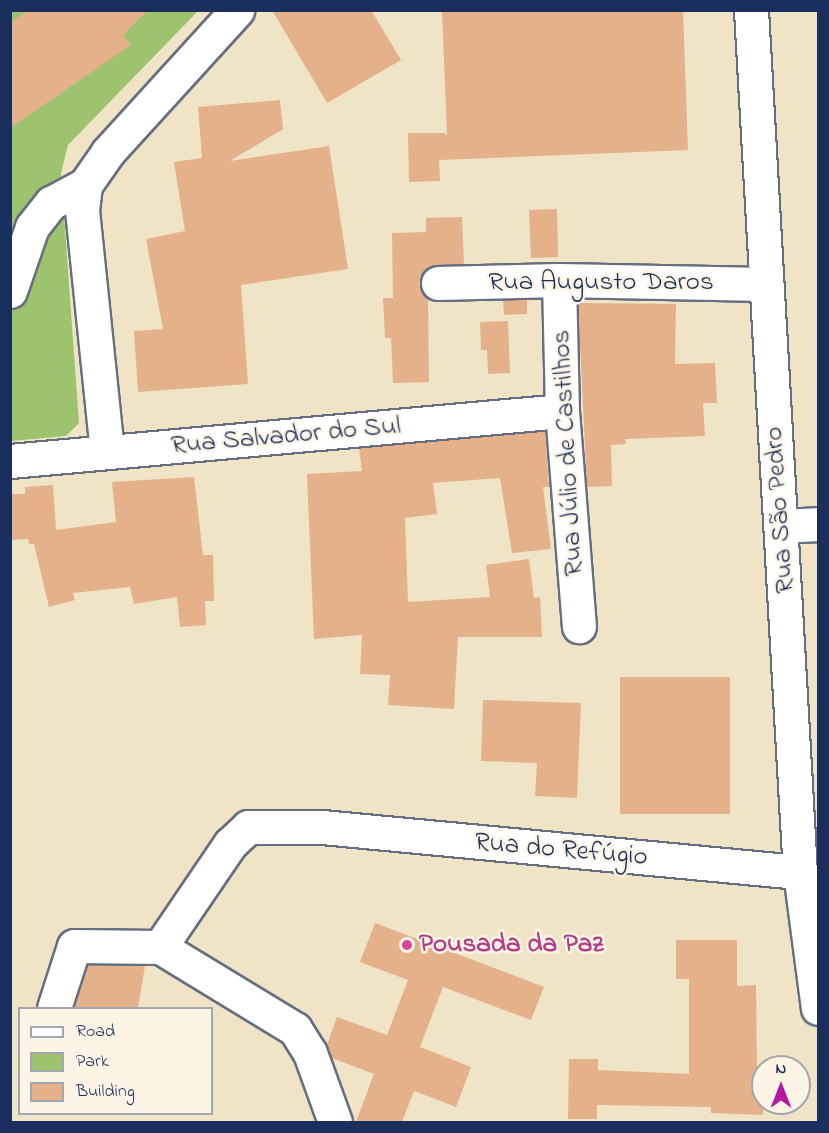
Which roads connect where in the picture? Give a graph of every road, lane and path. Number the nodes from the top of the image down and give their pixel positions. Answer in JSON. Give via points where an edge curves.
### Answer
{"nodes":[{"id":1,"x":237,"y":10,"type":"edge"},
{"id":2,"x":751,"y":10,"type":"edge"},
{"id":3,"x":85,"y":186,"type":"junction"},
{"id":4,"x":559,"y":280,"type":"junction"},
{"id":5,"x":438,"y":283,"type":"dead end"},
{"id":6,"x":765,"y":284,"type":"junction"},
{"id":7,"x":10,"y":291,"type":"edge"},
{"id":8,"x":562,"y":411,"type":"junction"},
{"id":9,"x":107,"y":452,"type":"junction"},
{"id":10,"x":10,"y":461,"type":"edge"},
{"id":11,"x":819,"y":524,"type":"edge"},
{"id":12,"x":781,"y":526,"type":"junction"},
{"id":13,"x":579,"y":626,"type":"dead end"},
{"id":14,"x":800,"y":872,"type":"junction"},
{"id":15,"x":160,"y":947,"type":"junction"},
{"id":16,"x":54,"y":1007,"type":"edge"},
{"id":17,"x":819,"y":1008,"type":"edge"},
{"id":18,"x":335,"y":1122,"type":"edge"}],
"edges":[{"from":1,"to":3,"type":"street","via":[[108,152]]},
{"from":2,"to":6,"type":"street","name":"Rua São Pedro"},
{"from":3,"to":7,"type":"street","via":[[51,203],[32,227]]},
{"from":3,"to":9,"type":"street","via":[[82,210]]},
{"from":4,"to":5,"type":"street","name":"Rua Augusto Daros"},
{"from":4,"to":6,"type":"street","name":"Rua Augusto Daros"},
{"from":4,"to":8,"type":"street","name":"Rua Júlio de Castilhos"},
{"from":6,"to":12,"type":"street","name":"Rua São Pedro"},
{"from":8,"to":9,"type":"street","name":"Rua Salvador do Sul"},
{"from":8,"to":13,"type":"street","name":"Rua Júlio de Castilhos"},
{"from":9,"to":10,"type":"street","name":"Rua Salvador do Sul"},
{"from":11,"to":12,"type":"street"},
{"from":12,"to":14,"type":"street","name":"Rua São Pedro"},
{"from":14,"to":15,"type":"street","name":"Rua do Refúgio","via":[[322,827],[248,827],[230,844]]},
{"from":14,"to":17,"type":"street","name":"Rua São Pedro"},
{"from":15,"to":16,"type":"street","via":[[74,946]]},
{"from":15,"to":18,"type":"street","via":[[295,1029],[310,1053]]}]}
